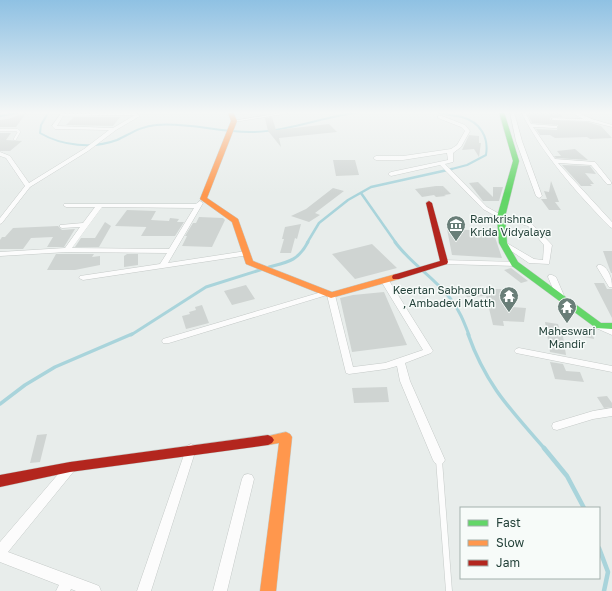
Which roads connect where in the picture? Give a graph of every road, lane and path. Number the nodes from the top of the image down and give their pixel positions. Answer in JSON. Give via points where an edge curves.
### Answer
{"nodes":[{"id":1,"x":99,"y":140,"type":"edge"},
{"id":2,"x":227,"y":140,"type":"edge"},
{"id":3,"x":463,"y":140,"type":"edge"},
{"id":4,"x":509,"y":140,"type":"edge"},
{"id":5,"x":519,"y":140,"type":"edge"},
{"id":6,"x":540,"y":140,"type":"edge"},
{"id":7,"x":451,"y":151,"type":"junction"},
{"id":8,"x":0,"y":154,"type":"edge"},
{"id":9,"x":424,"y":155,"type":"junction"},
{"id":10,"x":376,"y":158,"type":"dead end"},
{"id":11,"x":555,"y":161,"type":"junction"},
{"id":12,"x":441,"y":165,"type":"junction"},
{"id":13,"x":391,"y":174,"type":"dead end"},
{"id":14,"x":608,"y":183,"type":"dead end"},
{"id":15,"x":28,"y":186,"type":"junction"},
{"id":16,"x":539,"y":196,"type":"dead end"},
{"id":17,"x":201,"y":202,"type":"junction"},
{"id":18,"x":429,"y":203,"type":"dead end"},
{"id":19,"x":66,"y":205,"type":"dead end"},
{"id":20,"x":100,"y":205,"type":"junction"},
{"id":21,"x":501,"y":217,"type":"junction"},
{"id":22,"x":0,"y":222,"type":"edge"},
{"id":23,"x":84,"y":225,"type":"junction"},
{"id":24,"x":62,"y":226,"type":"dead end"},
{"id":25,"x":612,"y":226,"type":"edge"},
{"id":26,"x":504,"y":243,"type":"junction"},
{"id":27,"x":66,"y":250,"type":"junction"},
{"id":28,"x":170,"y":251,"type":"junction"},
{"id":29,"x":246,"y":253,"type":"junction"},
{"id":30,"x":0,"y":254,"type":"edge"},
{"id":31,"x":444,"y":262,"type":"junction"},
{"id":32,"x":515,"y":264,"type":"junction"},
{"id":33,"x":163,"y":265,"type":"junction"},
{"id":34,"x":601,"y":267,"type":"dead end"},
{"id":35,"x":552,"y":277,"type":"dead end"},
{"id":36,"x":83,"y":278,"type":"dead end"},
{"id":37,"x":385,"y":281,"type":"junction"},
{"id":38,"x":612,"y":285,"type":"edge"},
{"id":39,"x":328,"y":294,"type":"junction"},
{"id":40,"x":561,"y":298,"type":"junction"},
{"id":41,"x":599,"y":326,"type":"junction"},
{"id":42,"x":612,"y":326,"type":"edge"},
{"id":43,"x":612,"y":332,"type":"edge"},
{"id":44,"x":166,"y":341,"type":"dead end"},
{"id":45,"x":519,"y":351,"type":"dead end"},
{"id":46,"x":400,"y":361,"type":"junction"},
{"id":47,"x":612,"y":369,"type":"edge"},
{"id":48,"x":612,"y":412,"type":"edge"},
{"id":49,"x":557,"y":426,"type":"dead end"},
{"id":50,"x":191,"y":449,"type":"junction"},
{"id":51,"x":439,"y":460,"type":"joint"},
{"id":52,"x":70,"y":467,"type":"junction"},
{"id":53,"x":248,"y":479,"type":"dead end"},
{"id":54,"x":0,"y":481,"type":"edge"},
{"id":55,"x":0,"y":552,"type":"edge"},
{"id":56,"x":0,"y":556,"type":"edge"},
{"id":57,"x":65,"y":586,"type":"edge"},
{"id":58,"x":94,"y":591,"type":"edge"},
{"id":59,"x":144,"y":591,"type":"edge"},
{"id":60,"x":220,"y":591,"type":"edge"},
{"id":61,"x":268,"y":591,"type":"edge"},
{"id":62,"x":449,"y":591,"type":"edge"}],
"edges":[{"from":1,"to":15,"type":"street"},
{"from":2,"to":17,"type":"street"},
{"from":3,"to":7,"type":"street"},
{"from":4,"to":21,"type":"street","via":[[516,161]]},
{"from":5,"to":16,"type":"street"},
{"from":6,"to":11,"type":"street"},
{"from":7,"to":9,"type":"street"},
{"from":7,"to":12,"type":"street","via":[[451,160]]},
{"from":8,"to":15,"type":"street","via":[[8,157]]},
{"from":9,"to":10,"type":"street"},
{"from":9,"to":12,"type":"street"},
{"from":11,"to":14,"type":"street","via":[[593,163]]},
{"from":11,"to":25,"type":"street","via":[[569,180]]},
{"from":12,"to":13,"type":"street"},
{"from":12,"to":21,"type":"street","via":[[485,208]]},
{"from":15,"to":22,"type":"street"},
{"from":17,"to":20,"type":"street"},
{"from":17,"to":28,"type":"street"},
{"from":17,"to":29,"type":"street","via":[[235,221]]},
{"from":18,"to":31,"type":"street"},
{"from":19,"to":20,"type":"street"},
{"from":20,"to":23,"type":"street"},
{"from":21,"to":26,"type":"street"},
{"from":21,"to":26,"type":"street","via":[[530,225],[548,245],[546,262],[532,261]]},
{"from":23,"to":24,"type":"street"},
{"from":23,"to":27,"type":"street"},
{"from":26,"to":32,"type":"street"},
{"from":27,"to":28,"type":"street"},
{"from":27,"to":30,"type":"street"},
{"from":28,"to":33,"type":"street"},
{"from":29,"to":33,"type":"street"},
{"from":29,"to":39,"type":"street","via":[[249,262]]},
{"from":31,"to":32,"type":"street"},
{"from":31,"to":37,"type":"street"},
{"from":32,"to":40,"type":"street"},
{"from":33,"to":36,"type":"street"},
{"from":34,"to":38,"type":"street"},
{"from":35,"to":40,"type":"street"},
{"from":37,"to":39,"type":"street"},
{"from":37,"to":46,"type":"street","via":[[428,351]]},
{"from":39,"to":44,"type":"street"},
{"from":39,"to":46,"type":"street","via":[[349,371],[386,366]]},
{"from":40,"to":41,"type":"street"},
{"from":41,"to":42,"type":"street"},
{"from":41,"to":43,"type":"street"},
{"from":45,"to":47,"type":"street"},
{"from":46,"to":51,"type":"street","via":[[405,382]]},
{"from":48,"to":49,"type":"street"},
{"from":50,"to":52,"type":"street"},
{"from":50,"to":59,"type":"street"},
{"from":50,"to":61,"type":"street","via":[[286,437]]},
{"from":51,"to":62,"type":"lane"},
{"from":52,"to":54,"type":"street"},
{"from":52,"to":55,"type":"street"},
{"from":53,"to":60,"type":"street"},
{"from":56,"to":57,"type":"street"},
{"from":57,"to":58,"type":"street"}]}
